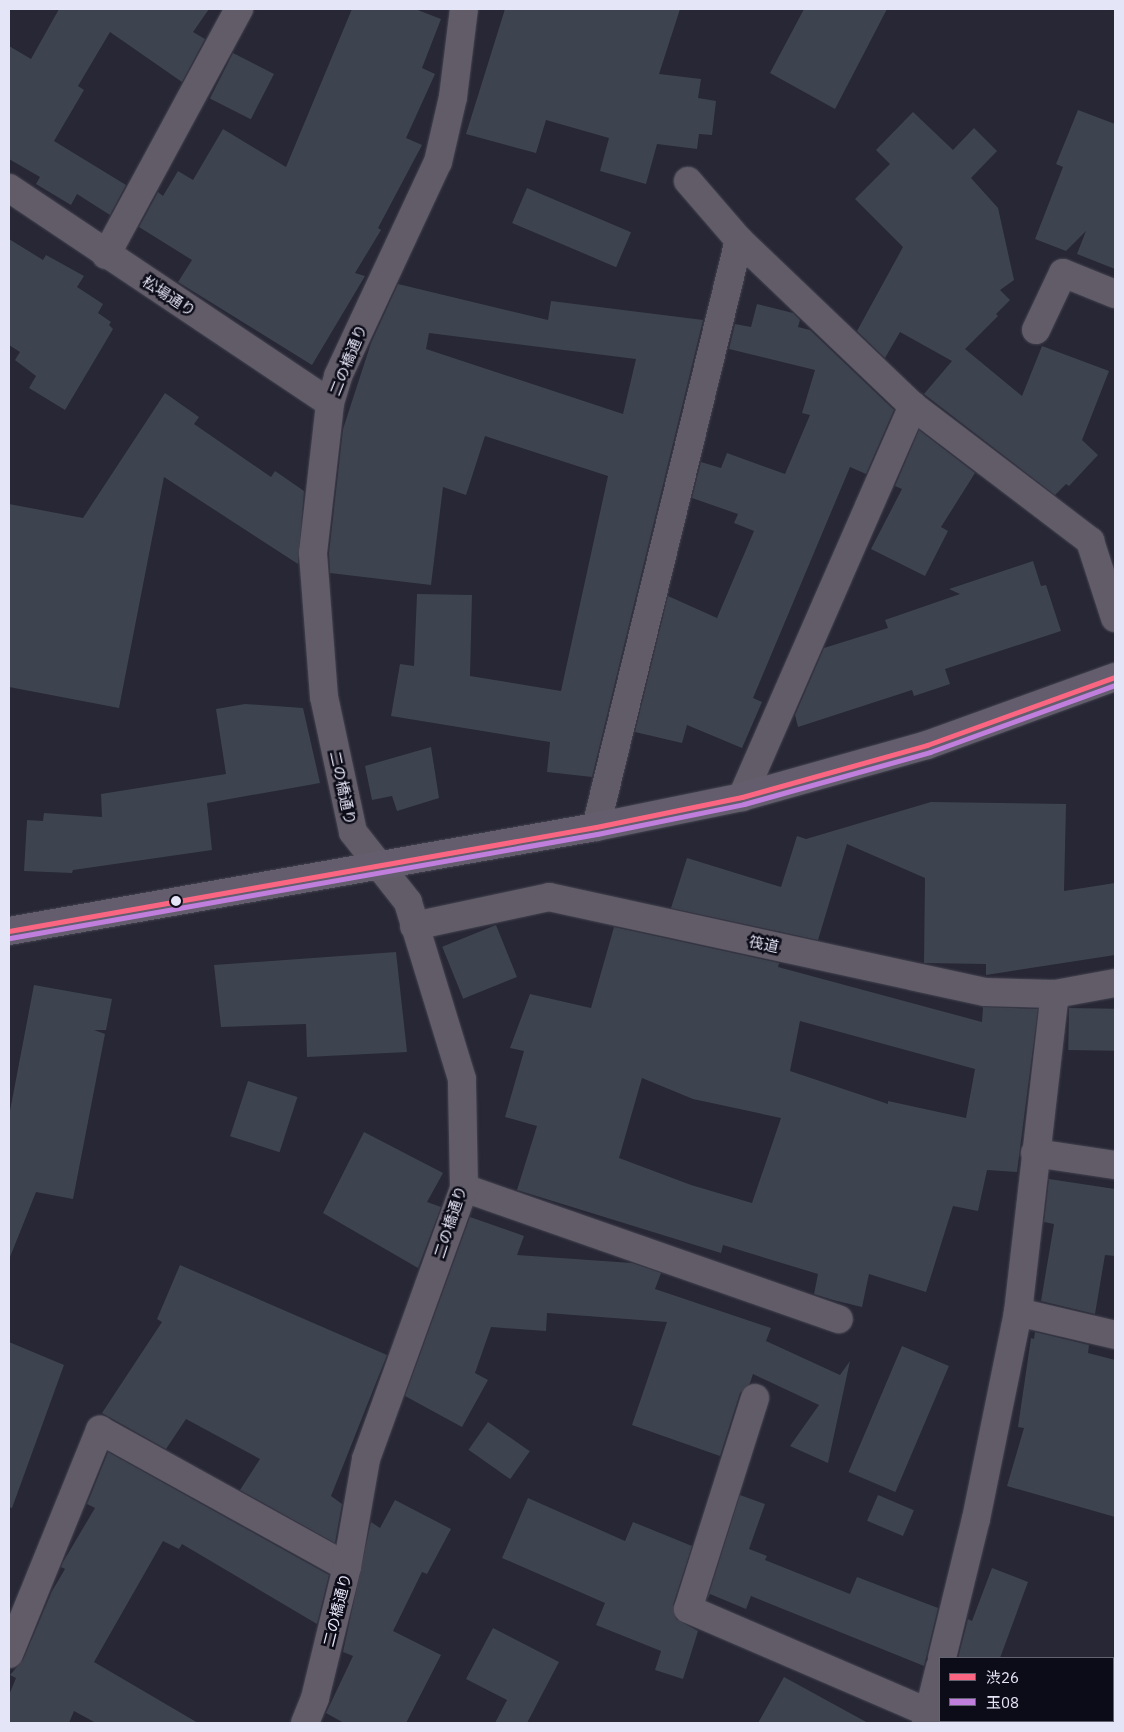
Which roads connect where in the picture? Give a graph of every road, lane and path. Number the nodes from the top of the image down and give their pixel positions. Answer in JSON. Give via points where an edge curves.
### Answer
{"nodes":[{"id":1,"x":239,"y":9,"type":"edge"},
{"id":2,"x":464,"y":9,"type":"edge"},
{"id":3,"x":688,"y":181,"type":"dead end"},
{"id":4,"x":9,"y":188,"type":"edge"},
{"id":5,"x":739,"y":240,"type":"junction"},
{"id":6,"x":106,"y":255,"type":"junction"},
{"id":7,"x":1115,"y":294,"type":"edge"},
{"id":8,"x":1036,"y":330,"type":"dead end"},
{"id":9,"x":330,"y":403,"type":"junction"},
{"id":10,"x":913,"y":406,"type":"junction"},
{"id":11,"x":1115,"y":618,"type":"edge"},
{"id":12,"x":1115,"y":677,"type":"edge"},
{"id":13,"x":742,"y":797,"type":"junction"},
{"id":14,"x":596,"y":826,"type":"junction"},
{"id":15,"x":380,"y":865,"type":"junction"},
{"id":16,"x":414,"y":926,"type":"junction"},
{"id":17,"x":9,"y":931,"type":"edge"},
{"id":18,"x":1115,"y":983,"type":"edge"},
{"id":19,"x":1055,"y":994,"type":"junction"},
{"id":20,"x":1035,"y":1153,"type":"junction"},
{"id":21,"x":1115,"y":1165,"type":"edge"},
{"id":22,"x":464,"y":1188,"type":"junction"},
{"id":23,"x":1018,"y":1312,"type":"junction"},
{"id":24,"x":839,"y":1319,"type":"dead end"},
{"id":25,"x":1115,"y":1335,"type":"edge"},
{"id":26,"x":755,"y":1398,"type":"dead end"},
{"id":27,"x":347,"y":1567,"type":"junction"},
{"id":28,"x":9,"y":1654,"type":"edge"},
{"id":29,"x":942,"y":1657,"type":"edge"},
{"id":30,"x":939,"y":1671,"type":"edge"},
{"id":31,"x":927,"y":1718,"type":"edge"},
{"id":32,"x":305,"y":1723,"type":"edge"}],
"edges":[{"from":1,"to":6,"type":"street"},
{"from":2,"to":9,"type":"street","name":"二の橋通り","via":[[453,97],[438,162],[338,376]]},
{"from":3,"to":5,"type":"street"},
{"from":4,"to":6,"type":"street","name":"松場通り"},
{"from":5,"to":10,"type":"street"},
{"from":5,"to":14,"type":"street"},
{"from":6,"to":9,"type":"street","name":"松場通り"},
{"from":7,"to":8,"type":"street","via":[[1063,273]]},
{"from":9,"to":15,"type":"street","name":"二の橋通り","via":[[313,553],[324,697],[352,832]]},
{"from":10,"to":11,"type":"street","via":[[1090,541]]},
{"from":10,"to":13,"type":"street"},
{"from":12,"to":13,"type":"main road","via":[[927,745]]},
{"from":13,"to":14,"type":"main road"},
{"from":14,"to":15,"type":"main road"},
{"from":15,"to":16,"type":"street","name":"二の橋通り","via":[[408,902]]},
{"from":15,"to":17,"type":"main road"},
{"from":16,"to":19,"type":"street","name":"筏道","via":[[550,897],[985,992]]},
{"from":16,"to":22,"type":"street","name":"二の橋通り","via":[[462,1079]]},
{"from":18,"to":19,"type":"street","name":"筏道"},
{"from":19,"to":20,"type":"street"},
{"from":20,"to":21,"type":"street"},
{"from":20,"to":23,"type":"street"},
{"from":22,"to":24,"type":"street"},
{"from":22,"to":27,"type":"street","name":"二の橋通り","via":[[366,1459]]},
{"from":23,"to":25,"type":"street"},
{"from":23,"to":29,"type":"street","via":[[976,1519]]},
{"from":26,"to":31,"type":"street","via":[[688,1609]]},
{"from":27,"to":28,"type":"street","via":[[100,1430]]},
{"from":27,"to":32,"type":"street","name":"二の橋通り","via":[[315,1698]]},
{"from":30,"to":31,"type":"street"}]}
